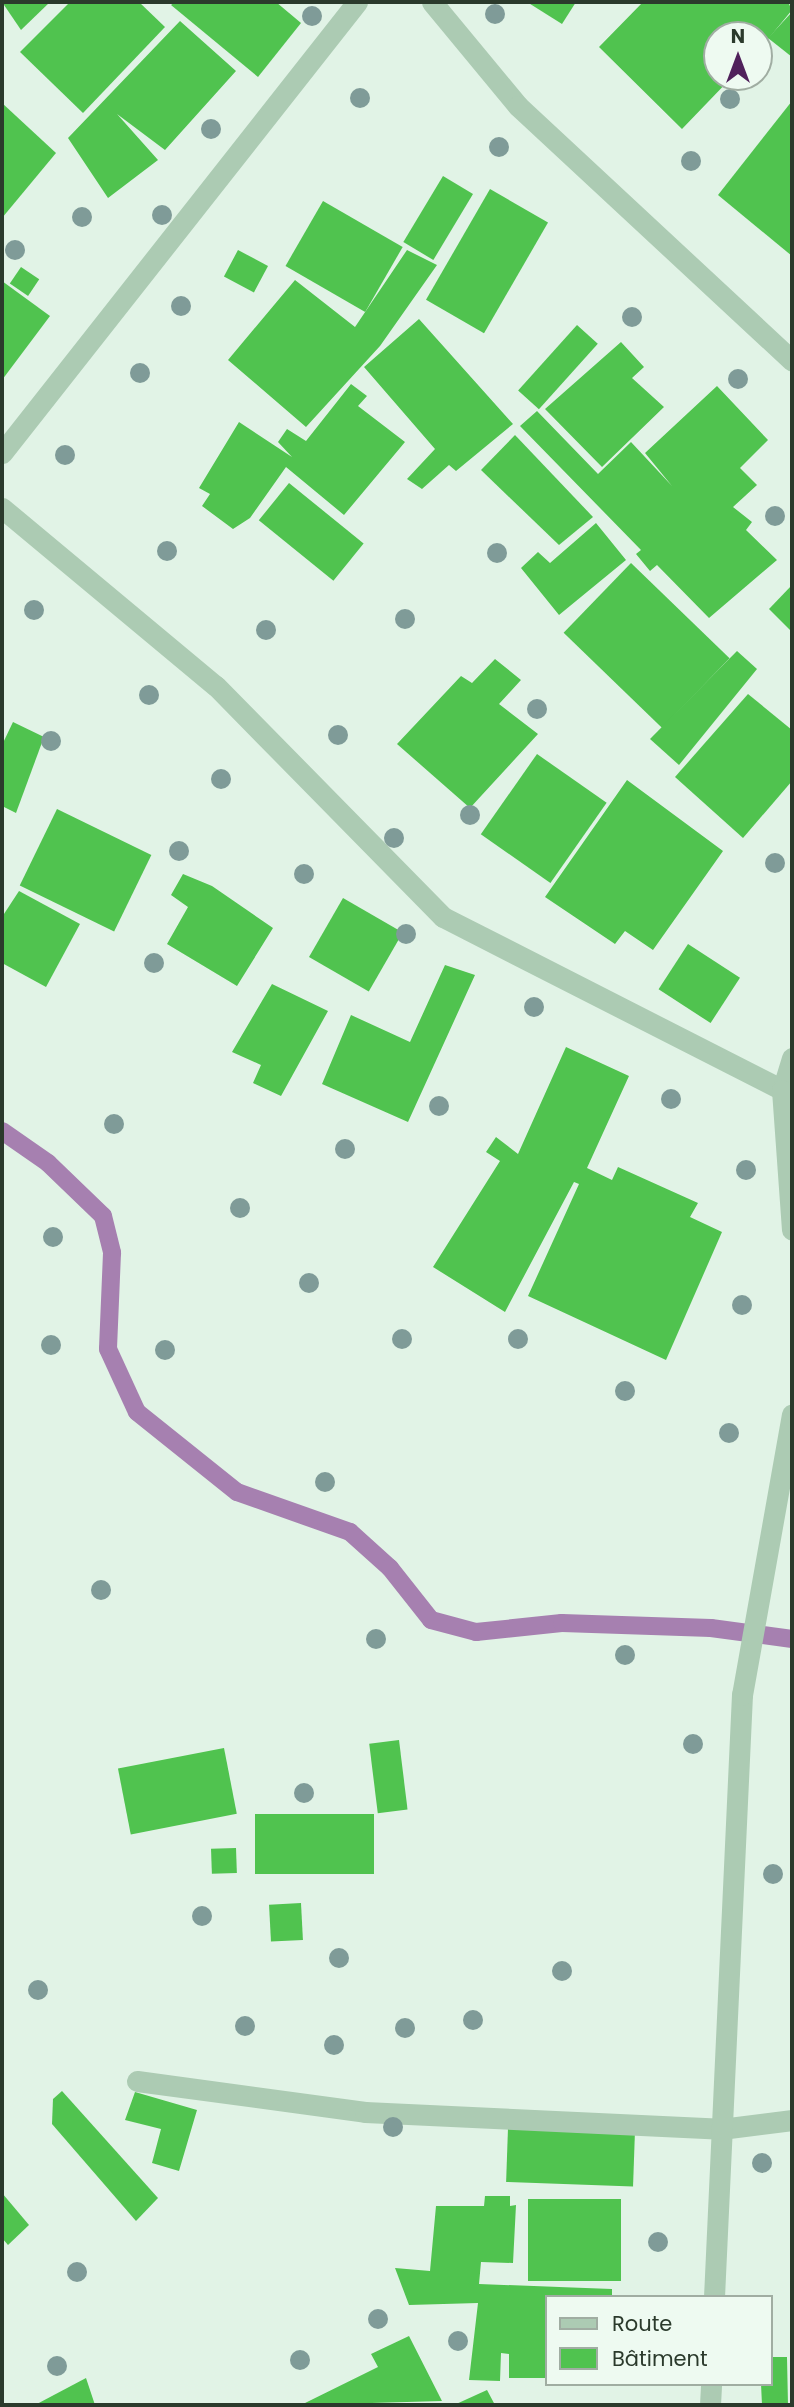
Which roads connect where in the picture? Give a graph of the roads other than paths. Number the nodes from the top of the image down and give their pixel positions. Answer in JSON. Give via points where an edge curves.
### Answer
{"nodes":[{"id":1,"x":357,"y":2,"type":"edge"},
{"id":2,"x":432,"y":2,"type":"edge"},
{"id":3,"x":792,"y":361,"type":"edge"},
{"id":4,"x":2,"y":453,"type":"edge"},
{"id":5,"x":2,"y":508,"type":"edge"},
{"id":6,"x":792,"y":1058,"type":"edge"},
{"id":7,"x":782,"y":1090,"type":"junction"},
{"id":8,"x":792,"y":1230,"type":"edge"},
{"id":9,"x":792,"y":1413,"type":"edge"},
{"id":10,"x":137,"y":2081,"type":"dead end"},
{"id":11,"x":792,"y":2120,"type":"edge"},
{"id":12,"x":721,"y":2129,"type":"junction"},
{"id":13,"x":714,"y":2295,"type":"edge"},
{"id":14,"x":711,"y":2386,"type":"edge"},
{"id":15,"x":710,"y":2405,"type":"edge"}],
"edges":[{"from":1,"to":4,"type":"street"},
{"from":2,"to":3,"type":"street","via":[[527,115]]},
{"from":5,"to":7,"type":"street","via":[[216,686],[443,917]]},
{"from":6,"to":7,"type":"street"},
{"from":7,"to":8,"type":"street"},
{"from":9,"to":12,"type":"street","via":[[742,1695]]},
{"from":10,"to":12,"type":"street","via":[[365,2112]]},
{"from":11,"to":12,"type":"street"},
{"from":12,"to":13,"type":"street"},
{"from":14,"to":15,"type":"street"}]}
